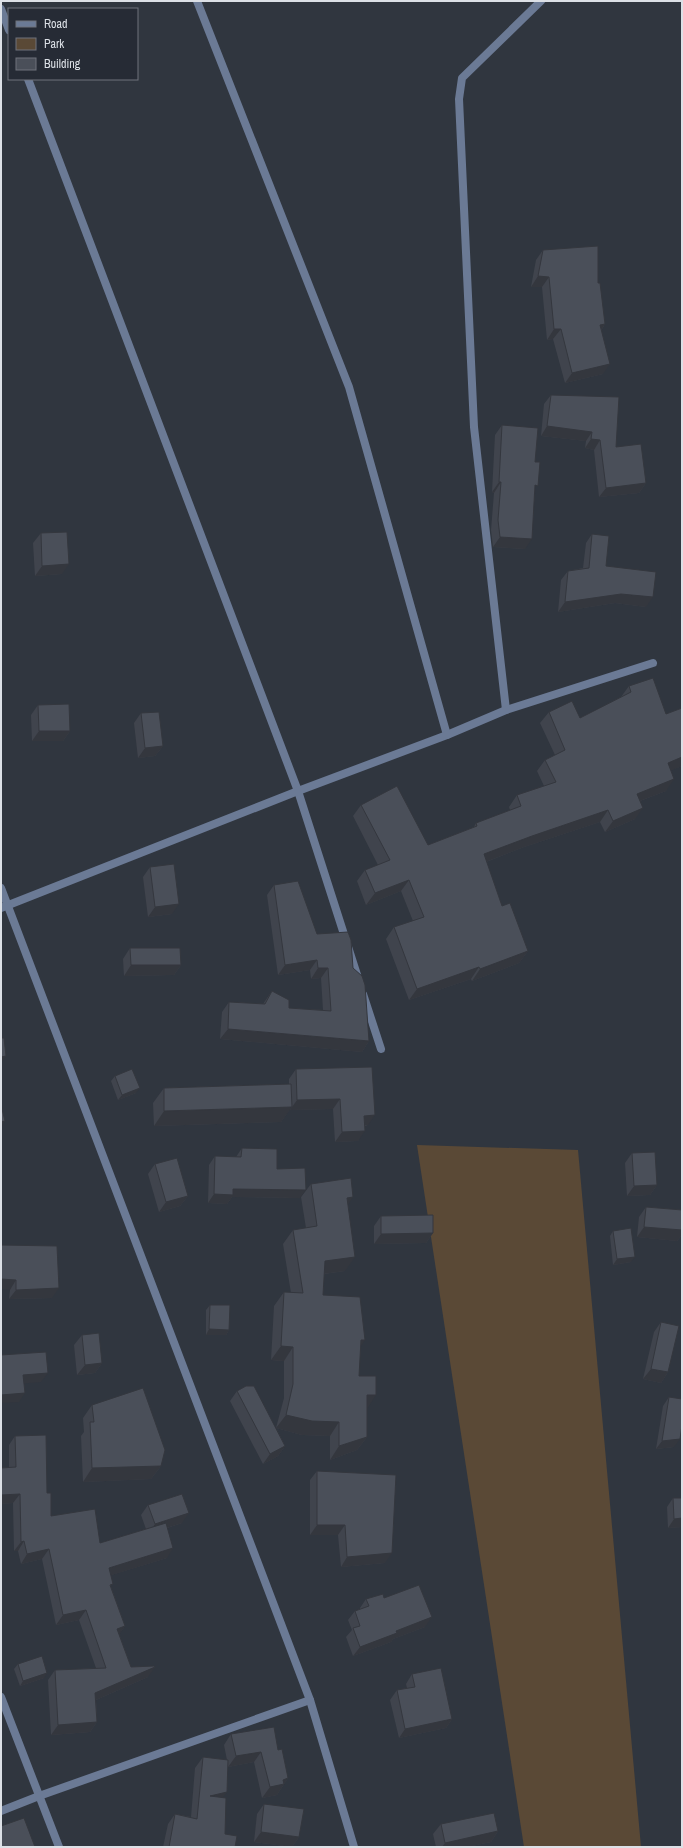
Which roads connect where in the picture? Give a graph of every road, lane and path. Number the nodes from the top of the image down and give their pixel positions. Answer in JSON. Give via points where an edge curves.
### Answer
{"nodes":[{"id":1,"x":197,"y":1,"type":"edge"},
{"id":2,"x":542,"y":1,"type":"edge"},
{"id":3,"x":1,"y":9,"type":"edge"},
{"id":4,"x":8,"y":27,"type":"edge"},
{"id":5,"x":28,"y":80,"type":"edge"},
{"id":6,"x":653,"y":663,"type":"dead end"},
{"id":7,"x":506,"y":710,"type":"junction"},
{"id":8,"x":447,"y":735,"type":"junction"},
{"id":9,"x":298,"y":791,"type":"junction"},
{"id":10,"x":1,"y":888,"type":"edge"},
{"id":11,"x":4,"y":907,"type":"edge"},
{"id":12,"x":381,"y":1049,"type":"dead end"},
{"id":13,"x":1,"y":1697,"type":"edge"},
{"id":14,"x":310,"y":1700,"type":"junction"},
{"id":15,"x":39,"y":1796,"type":"junction"},
{"id":16,"x":1,"y":1811,"type":"edge"},
{"id":17,"x":59,"y":1847,"type":"edge"},
{"id":18,"x":354,"y":1847,"type":"edge"}],
"edges":[{"from":1,"to":8,"type":"street","via":[[349,387]]},
{"from":2,"to":7,"type":"street","via":[[462,78],[459,99],[474,427]]},
{"from":3,"to":4,"type":"street"},
{"from":5,"to":9,"type":"street"},
{"from":6,"to":7,"type":"street"},
{"from":7,"to":8,"type":"street"},
{"from":8,"to":9,"type":"street"},
{"from":9,"to":11,"type":"street"},
{"from":9,"to":12,"type":"street"},
{"from":10,"to":11,"type":"street"},
{"from":11,"to":14,"type":"street"},
{"from":13,"to":15,"type":"street"},
{"from":14,"to":15,"type":"street"},
{"from":14,"to":18,"type":"street"},
{"from":15,"to":16,"type":"street"},
{"from":15,"to":17,"type":"street"}]}
